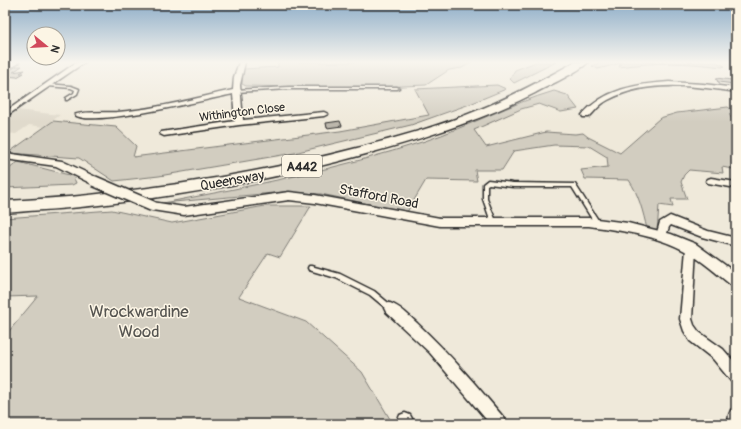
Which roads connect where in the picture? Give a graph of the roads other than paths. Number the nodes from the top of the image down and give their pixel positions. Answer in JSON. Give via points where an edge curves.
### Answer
{"nodes":[{"id":1,"x":52,"y":82,"type":"edge"},
{"id":2,"x":237,"y":82,"type":"edge"},
{"id":3,"x":528,"y":82,"type":"edge"},
{"id":4,"x":546,"y":82,"type":"edge"},
{"id":5,"x":48,"y":85,"type":"junction"},
{"id":6,"x":397,"y":88,"type":"dead end"},
{"id":7,"x":736,"y":90,"type":"edge"},
{"id":8,"x":236,"y":91,"type":"junction"},
{"id":9,"x":67,"y":99,"type":"dead end"},
{"id":10,"x":324,"y":114,"type":"dead end"},
{"id":11,"x":5,"y":115,"type":"edge"},
{"id":12,"x":79,"y":115,"type":"dead end"},
{"id":13,"x":586,"y":115,"type":"dead end"},
{"id":14,"x":239,"y":123,"type":"junction"},
{"id":15,"x":164,"y":134,"type":"dead end"},
{"id":16,"x":5,"y":156,"type":"edge"},
{"id":17,"x":711,"y":181,"type":"dead end"},
{"id":18,"x":731,"y":181,"type":"edge"},
{"id":19,"x":5,"y":197,"type":"edge"},
{"id":20,"x":5,"y":208,"type":"edge"},
{"id":21,"x":493,"y":221,"type":"junction"},
{"id":22,"x":597,"y":223,"type":"junction"},
{"id":23,"x":661,"y":236,"type":"junction"},
{"id":24,"x":736,"y":242,"type":"edge"},
{"id":25,"x":691,"y":248,"type":"junction"},
{"id":26,"x":311,"y":268,"type":"dead end"},
{"id":27,"x":736,"y":281,"type":"edge"},
{"id":28,"x":399,"y":311,"type":"joint"},
{"id":29,"x":736,"y":376,"type":"edge"},
{"id":30,"x":736,"y":415,"type":"edge"},
{"id":31,"x":500,"y":424,"type":"edge"},
{"id":32,"x":736,"y":424,"type":"edge"}],
"edges":[{"from":1,"to":5,"type":"street"},
{"from":2,"to":8,"type":"street"},
{"from":3,"to":19,"type":"highway","name":"Queensway","number":"A442","via":[[493,100],[446,118],[328,152],[206,177],[132,187]]},
{"from":4,"to":20,"type":"highway","name":"Queensway","number":"A442","via":[[469,118],[328,161],[202,185],[112,198]]},
{"from":5,"to":9,"type":"lane","via":[[77,89],[76,93]]},
{"from":5,"to":11,"type":"street"},
{"from":6,"to":8,"type":"lane"},
{"from":7,"to":13,"type":"street","via":[[681,84],[643,86],[604,100]]},
{"from":8,"to":12,"type":"street","via":[[141,112],[100,116]]},
{"from":8,"to":14,"type":"street"},
{"from":10,"to":14,"type":"street","name":"Withington Close"},
{"from":14,"to":15,"type":"street","name":"Withington Close"},
{"from":16,"to":21,"type":"street","name":"Stafford Road","bridge":true,"via":[[58,163],[152,206],[184,211],[289,196],[440,222]]},
{"from":17,"to":18,"type":"street"},
{"from":21,"to":22,"type":"street","name":"Stafford Road"},
{"from":21,"to":22,"type":"lane","via":[[484,195],[485,184],[488,182],[513,185],[573,185]]},
{"from":22,"to":23,"type":"street","name":"Stafford Road"},
{"from":23,"to":24,"type":"street","via":[[664,225],[670,220]]},
{"from":23,"to":25,"type":"street","name":"Stafford Road"},
{"from":25,"to":27,"type":"street","name":"Stafford Road"},
{"from":25,"to":29,"type":"street","via":[[686,319],[689,329],[729,365]]},
{"from":26,"to":28,"type":"lane","via":[[338,276],[372,293]]},
{"from":28,"to":31,"type":"street","via":[[448,361]]},
{"from":30,"to":32,"type":"street"}]}
